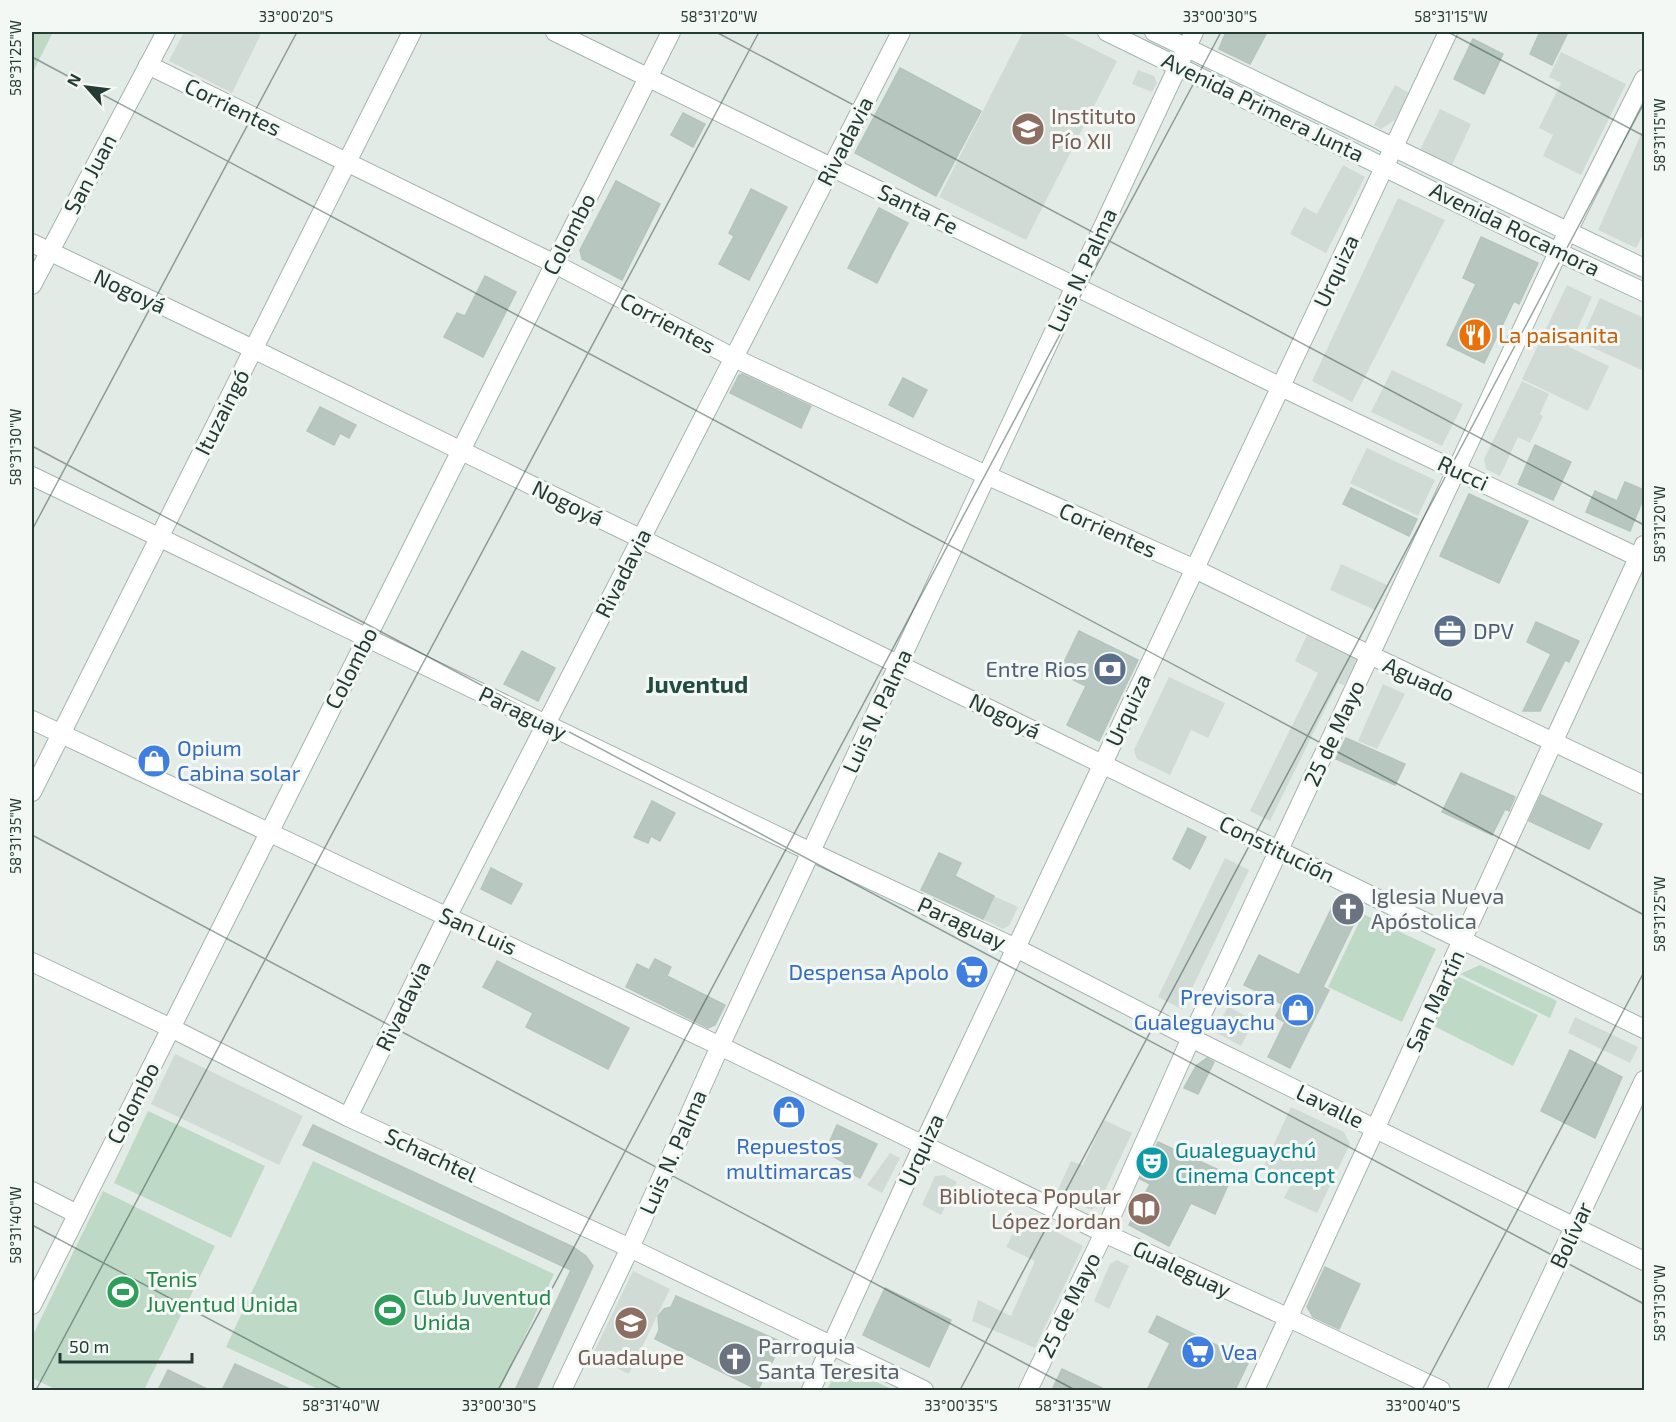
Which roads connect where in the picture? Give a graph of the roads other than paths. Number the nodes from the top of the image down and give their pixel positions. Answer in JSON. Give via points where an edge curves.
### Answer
{"nodes":[{"id":1,"x":166,"y":32,"type":"edge"},
{"id":2,"x":412,"y":32,"type":"edge"},
{"id":3,"x":555,"y":32,"type":"edge"},
{"id":4,"x":671,"y":32,"type":"edge"},
{"id":5,"x":901,"y":32,"type":"edge"},
{"id":6,"x":1107,"y":32,"type":"edge"},
{"id":7,"x":1154,"y":32,"type":"edge"},
{"id":8,"x":1448,"y":32,"type":"edge"},
{"id":9,"x":1190,"y":39,"type":"edge"},
{"id":10,"x":148,"y":65,"type":"junction"},
{"id":11,"x":1177,"y":65,"type":"junction"},
{"id":12,"x":648,"y":77,"type":"junction"},
{"id":13,"x":1644,"y":79,"type":"edge"},
{"id":14,"x":1394,"y":148,"type":"junction"},
{"id":15,"x":346,"y":162,"type":"junction"},
{"id":16,"x":1385,"y":166,"type":"junction"},
{"id":17,"x":832,"y":167,"type":"junction"},
{"id":18,"x":1568,"y":231,"type":"junction"},
{"id":19,"x":32,"y":243,"type":"edge"},
{"id":20,"x":49,"y":252,"type":"junction"},
{"id":21,"x":1558,"y":252,"type":"junction"},
{"id":22,"x":555,"y":264,"type":"junction"},
{"id":23,"x":1644,"y":268,"type":"edge"},
{"id":24,"x":32,"y":285,"type":"edge"},
{"id":25,"x":1075,"y":286,"type":"junction"},
{"id":26,"x":1644,"y":292,"type":"edge"},
{"id":27,"x":253,"y":349,"type":"junction"},
{"id":28,"x":734,"y":358,"type":"junction"},
{"id":29,"x":1281,"y":387,"type":"junction"},
{"id":30,"x":461,"y":450,"type":"junction"},
{"id":31,"x":1456,"y":471,"type":"junction"},
{"id":32,"x":986,"y":475,"type":"junction"},
{"id":33,"x":32,"y":476,"type":"edge"},
{"id":34,"x":159,"y":537,"type":"junction"},
{"id":35,"x":641,"y":538,"type":"junction"},
{"id":36,"x":1643,"y":554,"type":"edge"},
{"id":37,"x":1195,"y":569,"type":"junction"},
{"id":38,"x":367,"y":638,"type":"junction"},
{"id":39,"x":1370,"y":656,"type":"junction"},
{"id":40,"x":899,"y":664,"type":"junction"},
{"id":41,"x":32,"y":720,"type":"edge"},
{"id":42,"x":546,"y":724,"type":"junction"},
{"id":43,"x":61,"y":734,"type":"junction"},
{"id":44,"x":1554,"y":742,"type":"junction"},
{"id":45,"x":1103,"y":764,"type":"junction"},
{"id":46,"x":1644,"y":785,"type":"edge"},
{"id":47,"x":32,"y":792,"type":"edge"},
{"id":48,"x":269,"y":832,"type":"junction"},
{"id":49,"x":1279,"y":850,"type":"junction"},
{"id":50,"x":811,"y":852,"type":"junction"},
{"id":51,"x":447,"y":917,"type":"junction"},
{"id":52,"x":1463,"y":940,"type":"junction"},
{"id":53,"x":1016,"y":948,"type":"junction"},
{"id":54,"x":32,"y":962,"type":"edge"},
{"id":55,"x":171,"y":1028,"type":"junction"},
{"id":56,"x":1644,"y":1029,"type":"edge"},
{"id":57,"x":1191,"y":1038,"type":"junction"},
{"id":58,"x":720,"y":1046,"type":"junction"},
{"id":59,"x":1644,"y":1080,"type":"edge"},
{"id":60,"x":348,"y":1116,"type":"junction"},
{"id":61,"x":1376,"y":1129,"type":"junction"},
{"id":62,"x":923,"y":1145,"type":"junction"},
{"id":63,"x":32,"y":1191,"type":"edge"},
{"id":64,"x":77,"y":1214,"type":"junction"},
{"id":65,"x":1575,"y":1227,"type":"junction"},
{"id":66,"x":1104,"y":1233,"type":"junction"},
{"id":67,"x":630,"y":1248,"type":"junction"},
{"id":68,"x":1644,"y":1261,"type":"edge"},
{"id":69,"x":32,"y":1305,"type":"edge"},
{"id":70,"x":1289,"y":1318,"type":"junction"},
{"id":71,"x":832,"y":1347,"type":"junction"},
{"id":72,"x":561,"y":1390,"type":"edge"},
{"id":73,"x":811,"y":1390,"type":"edge"},
{"id":74,"x":924,"y":1390,"type":"edge"},
{"id":75,"x":1028,"y":1390,"type":"edge"},
{"id":76,"x":1255,"y":1390,"type":"edge"},
{"id":77,"x":1441,"y":1390,"type":"edge"},
{"id":78,"x":1497,"y":1390,"type":"edge"}],
"edges":[{"from":1,"to":10,"type":"street","name":"San Juan"},
{"from":2,"to":15,"type":"street","name":"Ituzaingó"},
{"from":3,"to":12,"type":"street","name":"Santa Fe"},
{"from":4,"to":12,"type":"street","name":"Colombo"},
{"from":5,"to":17,"type":"street","name":"Rivadavia"},
{"from":6,"to":11,"type":"street","name":"Avenida Primera Junta"},
{"from":7,"to":9,"type":"street","name":"Avenida Primera Junta"},
{"from":8,"to":14,"type":"street","name":"Urquiza"},
{"from":9,"to":11,"type":"street","name":"Luis N. Palma"},
{"from":9,"to":14,"type":"street","name":"Avenida Primera Junta"},
{"from":10,"to":15,"type":"street","name":"Corrientes"},
{"from":10,"to":20,"type":"street","name":"San Juan"},
{"from":11,"to":16,"type":"street","name":"Avenida Primera Junta"},
{"from":11,"to":25,"type":"street","name":"Luis N. Palma"},
{"from":12,"to":17,"type":"street","name":"Santa Fe"},
{"from":12,"to":22,"type":"street","name":"Colombo"},
{"from":13,"to":18,"type":"street","name":"25 de Mayo"},
{"from":14,"to":16,"type":"street","name":"Urquiza"},
{"from":14,"to":18,"type":"street","name":"Avenida Rocamora"},
{"from":15,"to":22,"type":"street","name":"Corrientes"},
{"from":15,"to":27,"type":"street","name":"Ituzaingó"},
{"from":16,"to":21,"type":"street","name":"Avenida Rocamora"},
{"from":16,"to":29,"type":"street","name":"Urquiza"},
{"from":17,"to":25,"type":"street","name":"Santa Fe"},
{"from":17,"to":28,"type":"street","name":"Rivadavia"},
{"from":18,"to":21,"type":"street","name":"25 de Mayo"},
{"from":18,"to":23,"type":"street","name":"Avenida Rocamora"},
{"from":19,"to":20,"type":"street","name":"Nogoyá"},
{"from":20,"to":24,"type":"street","name":"San Juan"},
{"from":20,"to":27,"type":"street","name":"Nogoyá"},
{"from":21,"to":26,"type":"street","name":"Avenida Rocamora"},
{"from":21,"to":31,"type":"street","name":"25 de Mayo"},
{"from":22,"to":28,"type":"street","name":"Corrientes"},
{"from":22,"to":30,"type":"street","name":"Colombo"},
{"from":25,"to":29,"type":"street","name":"Santa Fe"},
{"from":25,"to":32,"type":"street","name":"Luis N. Palma"},
{"from":27,"to":30,"type":"street","name":"Nogoyá"},
{"from":27,"to":34,"type":"street","name":"Ituzaingó"},
{"from":28,"to":32,"type":"street","name":"Corrientes"},
{"from":28,"to":35,"type":"street","name":"Rivadavia"},
{"from":29,"to":31,"type":"street","name":"Rucci"},
{"from":29,"to":37,"type":"street","name":"Urquiza"},
{"from":30,"to":35,"type":"street","name":"Nogoyá"},
{"from":30,"to":38,"type":"street","name":"Colombo"},
{"from":31,"to":36,"type":"street","name":"Rucci"},
{"from":31,"to":39,"type":"street","name":"25 de Mayo"},
{"from":32,"to":37,"type":"street","name":"Corrientes"},
{"from":32,"to":40,"type":"street","name":"Luis N. Palma"},
{"from":33,"to":34,"type":"street","name":"Paraguay"},
{"from":34,"to":38,"type":"street","name":"Paraguay"},
{"from":34,"to":43,"type":"street","name":"Ituzaingó"},
{"from":35,"to":40,"type":"street","name":"Nogoyá"},
{"from":35,"to":42,"type":"street","name":"Rivadavia"},
{"from":36,"to":44,"type":"street","name":"San Martín"},
{"from":37,"to":39,"type":"street","name":"Aguado"},
{"from":37,"to":45,"type":"street","name":"Urquiza"},
{"from":38,"to":42,"type":"street","name":"Paraguay"},
{"from":38,"to":48,"type":"street","name":"Colombo"},
{"from":39,"to":44,"type":"street","name":"Aguado"},
{"from":39,"to":49,"type":"street","name":"25 de Mayo"},
{"from":40,"to":45,"type":"street","name":"Nogoyá"},
{"from":40,"to":50,"type":"street","name":"Luis N. Palma"},
{"from":41,"to":43,"type":"street","name":"San Luis"},
{"from":42,"to":50,"type":"street","name":"Paraguay"},
{"from":42,"to":51,"type":"street","name":"Rivadavia"},
{"from":43,"to":47,"type":"street","name":"Ituzaingó"},
{"from":43,"to":48,"type":"street","name":"San Luis"},
{"from":44,"to":46,"type":"street","name":"Aguado"},
{"from":44,"to":52,"type":"street","name":"San Martín"},
{"from":45,"to":49,"type":"street","name":"Constitución"},
{"from":45,"to":53,"type":"street","name":"Urquiza"},
{"from":48,"to":51,"type":"street","name":"San Luis"},
{"from":48,"to":55,"type":"street","name":"Colombo"},
{"from":49,"to":52,"type":"street","name":"Constitución"},
{"from":49,"to":57,"type":"street","name":"25 de Mayo"},
{"from":50,"to":53,"type":"street","name":"Paraguay"},
{"from":50,"to":58,"type":"street","name":"Luis N. Palma"},
{"from":51,"to":58,"type":"street","name":"San Luis"},
{"from":51,"to":60,"type":"street","name":"Rivadavia"},
{"from":52,"to":56,"type":"street","name":"Constitución"},
{"from":52,"to":61,"type":"street","name":"San Martín"},
{"from":53,"to":57,"type":"street","name":"Lavalle"},
{"from":53,"to":62,"type":"street","name":"Urquiza"},
{"from":54,"to":55,"type":"street","name":"Schachtel"},
{"from":55,"to":60,"type":"street","name":"Schachtel"},
{"from":55,"to":64,"type":"street","name":"Colombo"},
{"from":57,"to":61,"type":"street","name":"Lavalle"},
{"from":57,"to":66,"type":"street","name":"25 de Mayo"},
{"from":58,"to":62,"type":"street","name":"San Luis"},
{"from":58,"to":67,"type":"street","name":"Luis N. Palma"},
{"from":59,"to":65,"type":"street","name":"Bolívar"},
{"from":60,"to":67,"type":"street","name":"Schachtel"},
{"from":61,"to":65,"type":"street","name":"Lavalle"},
{"from":61,"to":70,"type":"street","name":"San Martín"},
{"from":62,"to":66,"type":"street","name":"Gualeguay"},
{"from":62,"to":71,"type":"street","name":"Urquiza"},
{"from":63,"to":64,"type":"street"},
{"from":64,"to":69,"type":"street","name":"Colombo"},
{"from":65,"to":68,"type":"street","name":"Lavalle"},
{"from":65,"to":78,"type":"street","name":"Bolívar"},
{"from":66,"to":70,"type":"street","name":"Gualeguay"},
{"from":66,"to":75,"type":"street","name":"25 de Mayo"},
{"from":67,"to":71,"type":"street","name":"Schachtel"},
{"from":67,"to":72,"type":"street","name":"Luis N. Palma"},
{"from":70,"to":76,"type":"street","name":"San Martín"},
{"from":70,"to":77,"type":"street","name":"Gualeguay"},
{"from":71,"to":73,"type":"street","name":"Urquiza"},
{"from":71,"to":74,"type":"street","name":"Schachtel"}]}
